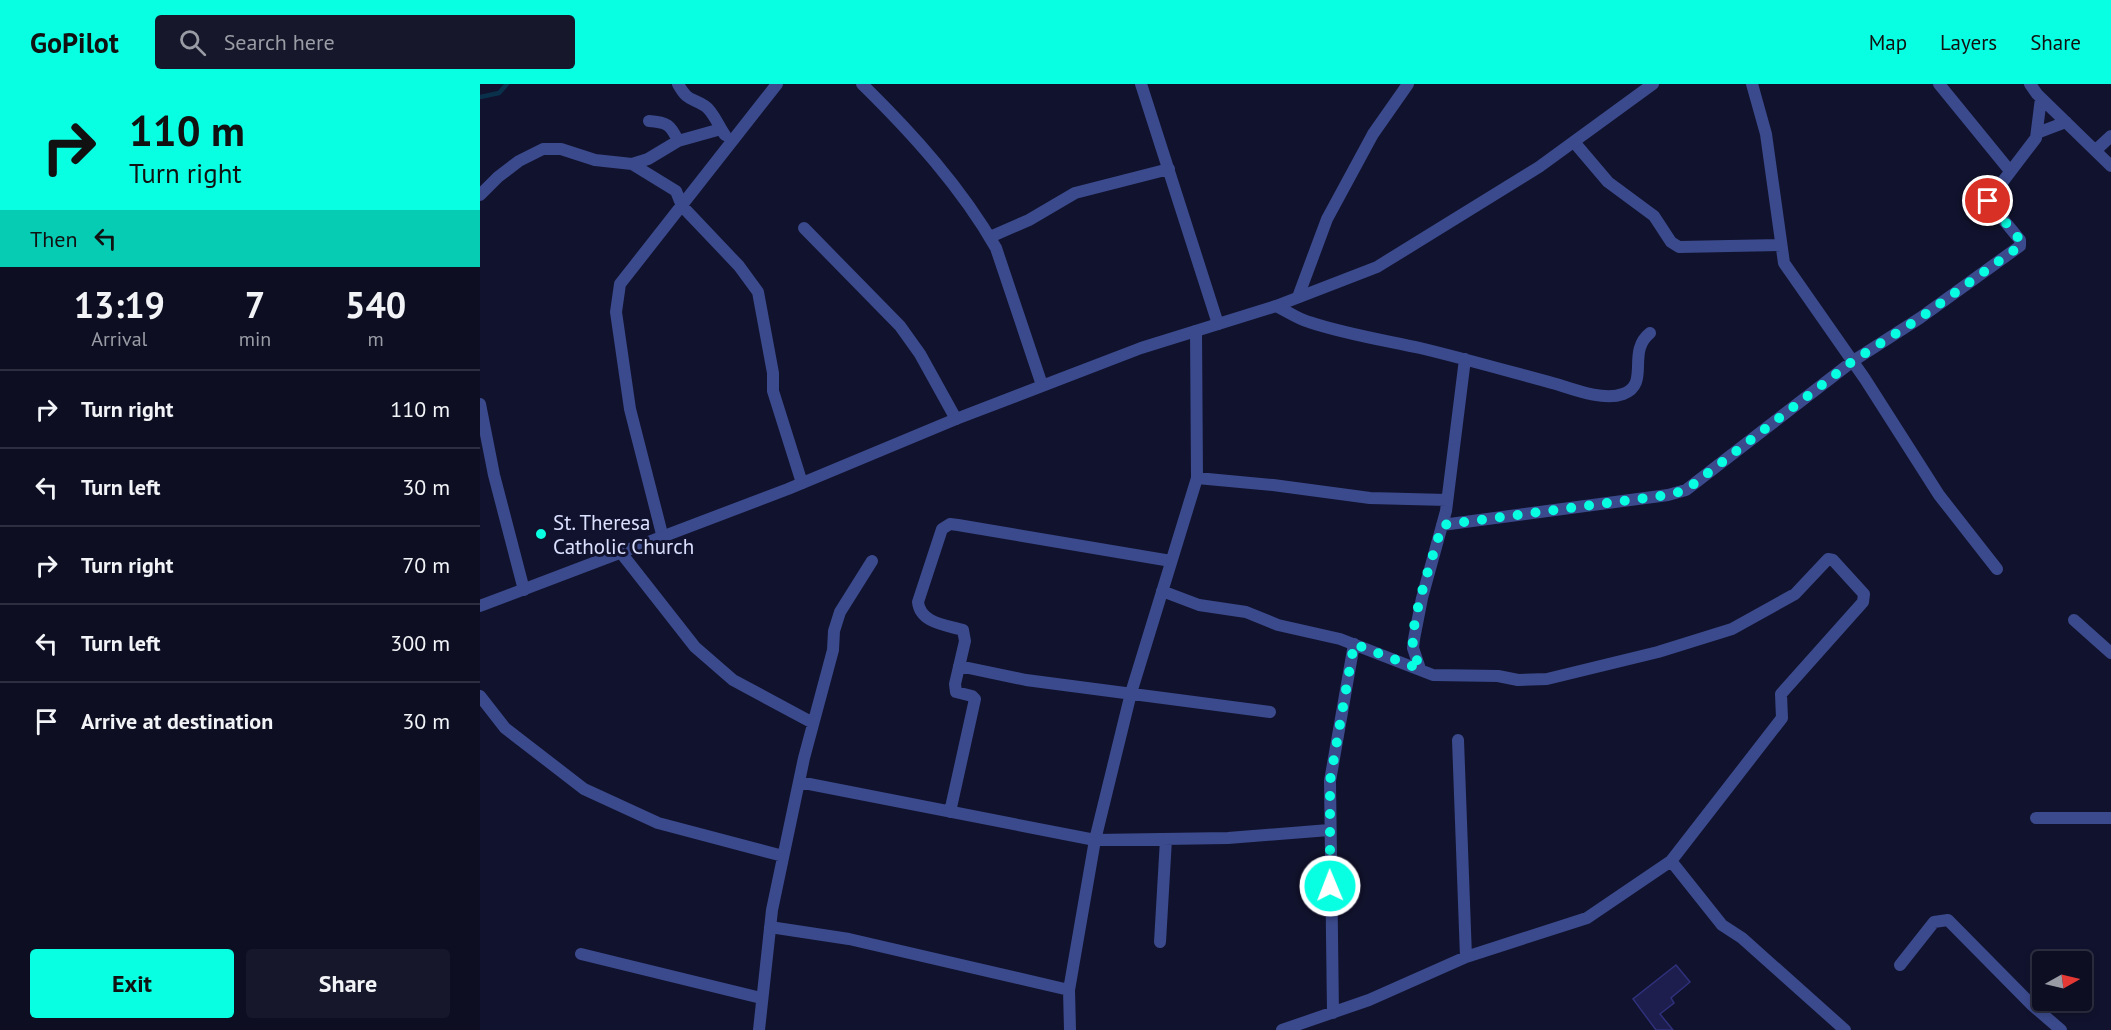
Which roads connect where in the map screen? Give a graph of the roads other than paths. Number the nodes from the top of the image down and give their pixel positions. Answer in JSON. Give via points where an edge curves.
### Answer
{"nodes":[{"id":1,"x":678,"y":84,"type":"edge"},
{"id":2,"x":777,"y":84,"type":"edge"},
{"id":3,"x":862,"y":84,"type":"edge"},
{"id":4,"x":1141,"y":84,"type":"edge"},
{"id":5,"x":1653,"y":84,"type":"edge"},
{"id":6,"x":1752,"y":84,"type":"edge"},
{"id":7,"x":1939,"y":84,"type":"edge"},
{"id":8,"x":2030,"y":84,"type":"edge"},
{"id":9,"x":1405,"y":85,"type":"edge"},
{"id":10,"x":2041,"y":98,"type":"junction"},
{"id":11,"x":649,"y":121,"type":"dead end"},
{"id":12,"x":2066,"y":122,"type":"junction"},
{"id":13,"x":721,"y":129,"type":"junction"},
{"id":14,"x":2037,"y":133,"type":"junction"},
{"id":15,"x":2111,"y":136,"type":"edge"},
{"id":16,"x":678,"y":141,"type":"junction"},
{"id":17,"x":1574,"y":142,"type":"junction"},
{"id":18,"x":730,"y":144,"type":"junction"},
{"id":19,"x":2096,"y":150,"type":"junction"},
{"id":20,"x":633,"y":164,"type":"junction"},
{"id":21,"x":2111,"y":166,"type":"edge"},
{"id":22,"x":1169,"y":169,"type":"junction"},
{"id":23,"x":2010,"y":171,"type":"junction"},
{"id":24,"x":480,"y":195,"type":"edge"},
{"id":25,"x":682,"y":206,"type":"junction"},
{"id":26,"x":804,"y":228,"type":"dead end"},
{"id":27,"x":990,"y":237,"type":"junction"},
{"id":28,"x":1780,"y":245,"type":"junction"},
{"id":29,"x":1298,"y":297,"type":"junction"},
{"id":30,"x":1276,"y":306,"type":"junction"},
{"id":31,"x":1218,"y":324,"type":"junction"},
{"id":32,"x":1196,"y":331,"type":"junction"},
{"id":33,"x":1650,"y":333,"type":"dead end"},
{"id":34,"x":1465,"y":359,"type":"junction"},
{"id":35,"x":1853,"y":361,"type":"junction"},
{"id":36,"x":1042,"y":386,"type":"junction"},
{"id":37,"x":480,"y":404,"type":"edge"},
{"id":38,"x":956,"y":419,"type":"junction"},
{"id":39,"x":1197,"y":478,"type":"junction"},
{"id":40,"x":802,"y":483,"type":"junction"},
{"id":41,"x":1448,"y":500,"type":"junction"},
{"id":42,"x":1442,"y":525,"type":"junction"},
{"id":43,"x":663,"y":538,"type":"junction"},
{"id":44,"x":622,"y":554,"type":"junction"},
{"id":45,"x":872,"y":561,"type":"dead end"},
{"id":46,"x":1171,"y":561,"type":"junction"},
{"id":47,"x":1997,"y":569,"type":"dead end"},
{"id":48,"x":524,"y":590,"type":"junction"},
{"id":49,"x":1162,"y":591,"type":"junction"},
{"id":50,"x":480,"y":606,"type":"edge"},
{"id":51,"x":2074,"y":620,"type":"dead end"},
{"id":52,"x":1354,"y":644,"type":"junction"},
{"id":53,"x":2111,"y":653,"type":"edge"},
{"id":54,"x":959,"y":666,"type":"junction"},
{"id":55,"x":1420,"y":669,"type":"junction"},
{"id":56,"x":1131,"y":693,"type":"junction"},
{"id":57,"x":480,"y":696,"type":"edge"},
{"id":58,"x":1270,"y":712,"type":"dead end"},
{"id":59,"x":813,"y":723,"type":"junction"},
{"id":60,"x":1458,"y":740,"type":"dead end"},
{"id":61,"x":799,"y":782,"type":"junction"},
{"id":62,"x":950,"y":812,"type":"junction"},
{"id":63,"x":2036,"y":818,"type":"dead end"},
{"id":64,"x":2111,"y":818,"type":"edge"},
{"id":65,"x":1329,"y":830,"type":"junction"},
{"id":66,"x":1166,"y":839,"type":"junction"},
{"id":67,"x":1095,"y":840,"type":"junction"},
{"id":68,"x":783,"y":856,"type":"junction"},
{"id":69,"x":1671,"y":861,"type":"junction"},
{"id":70,"x":770,"y":927,"type":"junction"},
{"id":71,"x":1160,"y":942,"type":"dead end"},
{"id":72,"x":581,"y":954,"type":"dead end"},
{"id":73,"x":1466,"y":957,"type":"junction"},
{"id":74,"x":1900,"y":965,"type":"dead end"},
{"id":75,"x":1069,"y":990,"type":"junction"},
{"id":76,"x":761,"y":998,"type":"junction"},
{"id":77,"x":1333,"y":1013,"type":"junction"},
{"id":78,"x":1314,"y":1025,"type":"edge"},
{"id":79,"x":759,"y":1030,"type":"edge"},
{"id":80,"x":1071,"y":1030,"type":"edge"},
{"id":81,"x":1282,"y":1030,"type":"edge"},
{"id":82,"x":1845,"y":1030,"type":"edge"},
{"id":83,"x":2061,"y":1030,"type":"edge"}],
"edges":[{"from":1,"to":13,"type":"street","via":[[689,98],[706,106]]},
{"from":2,"to":18,"type":"street"},
{"from":3,"to":27,"type":"street","via":[[911,133]]},
{"from":4,"to":22,"type":"street"},
{"from":5,"to":17,"type":"street"},
{"from":6,"to":28,"type":"street","via":[[1766,134]]},
{"from":7,"to":23,"type":"street"},
{"from":8,"to":10,"type":"street"},
{"from":9,"to":29,"type":"street","via":[[1373,134],[1327,219]]},
{"from":10,"to":12,"type":"street"},
{"from":10,"to":14,"type":"street"},
{"from":11,"to":16,"type":"street","via":[[671,126]]},
{"from":12,"to":14,"type":"street"},
{"from":12,"to":19,"type":"street"},
{"from":13,"to":16,"type":"street"},
{"from":13,"to":18,"type":"street"},
{"from":14,"to":23,"type":"street"},
{"from":15,"to":19,"type":"street"},
{"from":16,"to":20,"type":"street"},
{"from":17,"to":28,"type":"street","via":[[1608,182],[1654,216],[1671,242],[1679,247]]},
{"from":17,"to":29,"type":"street","via":[[1454,222],[1377,267]]},
{"from":18,"to":25,"type":"street"},
{"from":19,"to":21,"type":"street"},
{"from":20,"to":24,"type":"street","via":[[543,149],[512,166]]},
{"from":20,"to":25,"type":"street","via":[[676,191]]},
{"from":22,"to":27,"type":"street","via":[[1075,193]]},
{"from":22,"to":31,"type":"street"},
{"from":23,"to":35,"type":"street","via":[[1989,197],[1989,204],[2020,240],[2020,246]]},
{"from":25,"to":40,"type":"street","via":[[758,292],[773,391]]},
{"from":25,"to":43,"type":"street","via":[[620,284],[616,312],[630,409]]},
{"from":26,"to":38,"type":"street","via":[[900,326]]},
{"from":27,"to":36,"type":"street"},
{"from":28,"to":35,"type":"street","via":[[1784,263]]},
{"from":29,"to":30,"type":"street"},
{"from":30,"to":31,"type":"street"},
{"from":30,"to":34,"type":"street","via":[[1307,322]]},
{"from":31,"to":32,"type":"street"},
{"from":32,"to":36,"type":"street"},
{"from":32,"to":39,"type":"street"},
{"from":33,"to":34,"type":"street","via":[[1637,352],[1639,378],[1623,394],[1610,396],[1578,391]]},
{"from":34,"to":41,"type":"street"},
{"from":35,"to":42,"type":"street","via":[[1686,490]]},
{"from":35,"to":47,"type":"street","via":[[1939,495]]},
{"from":36,"to":38,"type":"street"},
{"from":37,"to":48,"type":"street"},
{"from":38,"to":40,"type":"street"},
{"from":39,"to":41,"type":"street","via":[[1370,498]]},
{"from":39,"to":46,"type":"street"},
{"from":40,"to":43,"type":"street"},
{"from":41,"to":42,"type":"street"},
{"from":42,"to":55,"type":"street","via":[[1414,639]]},
{"from":43,"to":44,"type":"street"},
{"from":44,"to":48,"type":"street"},
{"from":44,"to":59,"type":"street","via":[[695,647],[733,680]]},
{"from":45,"to":59,"type":"street","via":[[837,622]]},
{"from":46,"to":49,"type":"street"},
{"from":46,"to":54,"type":"street","via":[[950,524],[942,529],[918,602],[925,618],[963,630],[965,641]]},
{"from":48,"to":50,"type":"street"},
{"from":49,"to":52,"type":"street","via":[[1198,605],[1246,612],[1278,625]]},
{"from":49,"to":56,"type":"street"},
{"from":51,"to":53,"type":"street"},
{"from":52,"to":55,"type":"street"},
{"from":52,"to":65,"type":"street","via":[[1330,781]]},
{"from":54,"to":56,"type":"street","via":[[1026,680]]},
{"from":54,"to":62,"type":"street","via":[[956,692],[975,699]]},
{"from":55,"to":69,"type":"street","via":[[1445,677],[1547,679],[1658,652],[1732,629],[1795,594],[1825,562],[1833,560],[1862,590],[1863,602],[1781,694],[1782,718]]},
{"from":56,"to":58,"type":"street"},
{"from":56,"to":67,"type":"street"},
{"from":57,"to":68,"type":"street","via":[[505,728],[584,789],[657,824]]},
{"from":59,"to":61,"type":"street"},
{"from":60,"to":73,"type":"street"},
{"from":61,"to":62,"type":"street"},
{"from":61,"to":68,"type":"street"},
{"from":62,"to":67,"type":"street"},
{"from":63,"to":64,"type":"street"},
{"from":65,"to":66,"type":"street"},
{"from":65,"to":77,"type":"street"},
{"from":66,"to":67,"type":"street"},
{"from":66,"to":71,"type":"street"},
{"from":67,"to":75,"type":"street"},
{"from":68,"to":70,"type":"street"},
{"from":69,"to":73,"type":"street","via":[[1587,918]]},
{"from":69,"to":82,"type":"street","via":[[1722,925],[1742,938]]},
{"from":70,"to":75,"type":"street","via":[[849,939]]},
{"from":70,"to":76,"type":"street"},
{"from":72,"to":76,"type":"street"},
{"from":73,"to":77,"type":"street"},
{"from":74,"to":83,"type":"street","via":[[1934,922],[1948,920]]},
{"from":75,"to":80,"type":"street"},
{"from":76,"to":79,"type":"street"},
{"from":77,"to":78,"type":"street"},
{"from":78,"to":81,"type":"street"}]}
